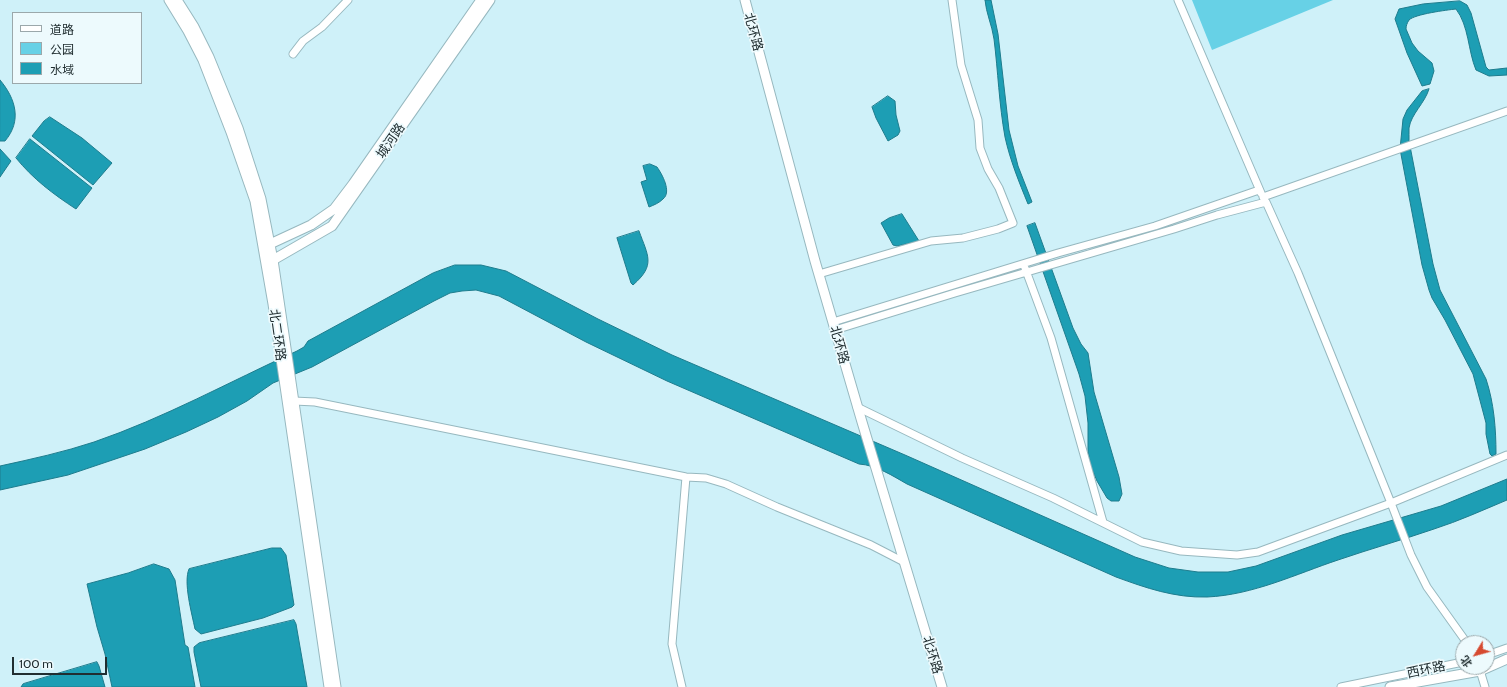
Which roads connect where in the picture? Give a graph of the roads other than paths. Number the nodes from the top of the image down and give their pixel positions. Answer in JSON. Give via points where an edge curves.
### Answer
{"nodes":[{"id":1,"x":169,"y":0,"type":"edge"},
{"id":2,"x":348,"y":0,"type":"edge"},
{"id":3,"x":481,"y":0,"type":"edge"},
{"id":4,"x":490,"y":0,"type":"edge"},
{"id":5,"x":745,"y":0,"type":"edge"},
{"id":6,"x":952,"y":0,"type":"edge"},
{"id":7,"x":1178,"y":0,"type":"edge"},
{"id":8,"x":179,"y":1,"type":"edge"},
{"id":9,"x":293,"y":54,"type":"dead end"},
{"id":10,"x":1507,"y":111,"type":"edge"},
{"id":11,"x":1263,"y":196,"type":"junction"},
{"id":12,"x":270,"y":244,"type":"junction"},
{"id":13,"x":273,"y":260,"type":"junction"},
{"id":14,"x":1024,"y":264,"type":"junction"},
{"id":15,"x":1027,"y":272,"type":"junction"},
{"id":16,"x":819,"y":274,"type":"junction"},
{"id":17,"x":834,"y":326,"type":"junction"},
{"id":18,"x":283,"y":349,"type":"junction"},
{"id":19,"x":289,"y":390,"type":"junction"},
{"id":20,"x":294,"y":401,"type":"junction"},
{"id":21,"x":858,"y":407,"type":"junction"},
{"id":22,"x":1507,"y":455,"type":"edge"},
{"id":23,"x":686,"y":477,"type":"junction"},
{"id":24,"x":1391,"y":503,"type":"junction"},
{"id":25,"x":1103,"y":522,"type":"junction"},
{"id":26,"x":904,"y":562,"type":"junction"},
{"id":27,"x":1461,"y":635,"type":"edge"},
{"id":28,"x":1507,"y":648,"type":"edge"},
{"id":29,"x":1495,"y":652,"type":"edge"},
{"id":30,"x":1507,"y":659,"type":"edge"},
{"id":31,"x":1495,"y":663,"type":"edge"},
{"id":32,"x":1455,"y":664,"type":"edge"},
{"id":33,"x":1455,"y":674,"type":"edge"},
{"id":34,"x":1482,"y":675,"type":"edge"},
{"id":35,"x":329,"y":687,"type":"edge"},
{"id":36,"x":336,"y":687,"type":"edge"},
{"id":37,"x":682,"y":687,"type":"edge"},
{"id":38,"x":942,"y":687,"type":"edge"},
{"id":39,"x":1342,"y":687,"type":"edge"},
{"id":40,"x":1390,"y":687,"type":"edge"},
{"id":41,"x":1485,"y":687,"type":"edge"}],
"edges":[{"from":1,"to":18,"type":"main road","name":"北二环路","via":[[203,60],[232,132],[254,202]]},
{"from":2,"to":9,"type":"street","via":[[322,27],[303,41]]},
{"from":3,"to":12,"type":"main road","name":"城河路","via":[[334,209],[311,225]]},
{"from":4,"to":13,"type":"main road","name":"城河路","via":[[332,226]]},
{"from":5,"to":16,"type":"main road","name":"北环路"},
{"from":6,"to":16,"type":"street","via":[[961,65],[978,120],[980,148],[1013,223],[963,238],[931,241]]},
{"from":7,"to":11,"type":"street"},
{"from":8,"to":12,"type":"main road","name":"北二环路","via":[[209,57],[238,128],[261,199]]},
{"from":10,"to":11,"type":"street"},
{"from":11,"to":14,"type":"street"},
{"from":11,"to":15,"type":"street","via":[[1174,229]]},
{"from":11,"to":24,"type":"street","via":[[1298,273]]},
{"from":12,"to":13,"type":"main road","name":"北二环路"},
{"from":13,"to":18,"type":"main road","name":"北二环路"},
{"from":14,"to":15,"type":"street"},
{"from":14,"to":17,"type":"street"},
{"from":15,"to":17,"type":"street"},
{"from":15,"to":25,"type":"street","via":[[1051,338]]},
{"from":16,"to":17,"type":"main road","name":"北环路"},
{"from":17,"to":21,"type":"main road","name":"北环路"},
{"from":18,"to":19,"type":"main road","name":"北二环路"},
{"from":19,"to":20,"type":"main road","name":"北二环路"},
{"from":19,"to":35,"type":"main road","name":"北二环路"},
{"from":20,"to":23,"type":"street","via":[[315,402]]},
{"from":20,"to":36,"type":"main road","name":"北二环路"},
{"from":21,"to":25,"type":"street"},
{"from":21,"to":26,"type":"main road","name":"北环路"},
{"from":22,"to":24,"type":"street"},
{"from":23,"to":26,"type":"street","via":[[706,478],[726,484]]},
{"from":23,"to":37,"type":"street","via":[[672,644]]},
{"from":24,"to":25,"type":"street","via":[[1258,552],[1237,555],[1181,551],[1142,542]]},
{"from":24,"to":27,"type":"street","via":[[1409,551],[1427,586]]},
{"from":26,"to":38,"type":"main road","name":"北环路"},
{"from":28,"to":29,"type":"street"},
{"from":30,"to":31,"type":"main road","name":"西环路"},
{"from":32,"to":39,"type":"street","name":"西环路"},
{"from":33,"to":40,"type":"main road","name":"西环路"},
{"from":34,"to":41,"type":"street"}]}
